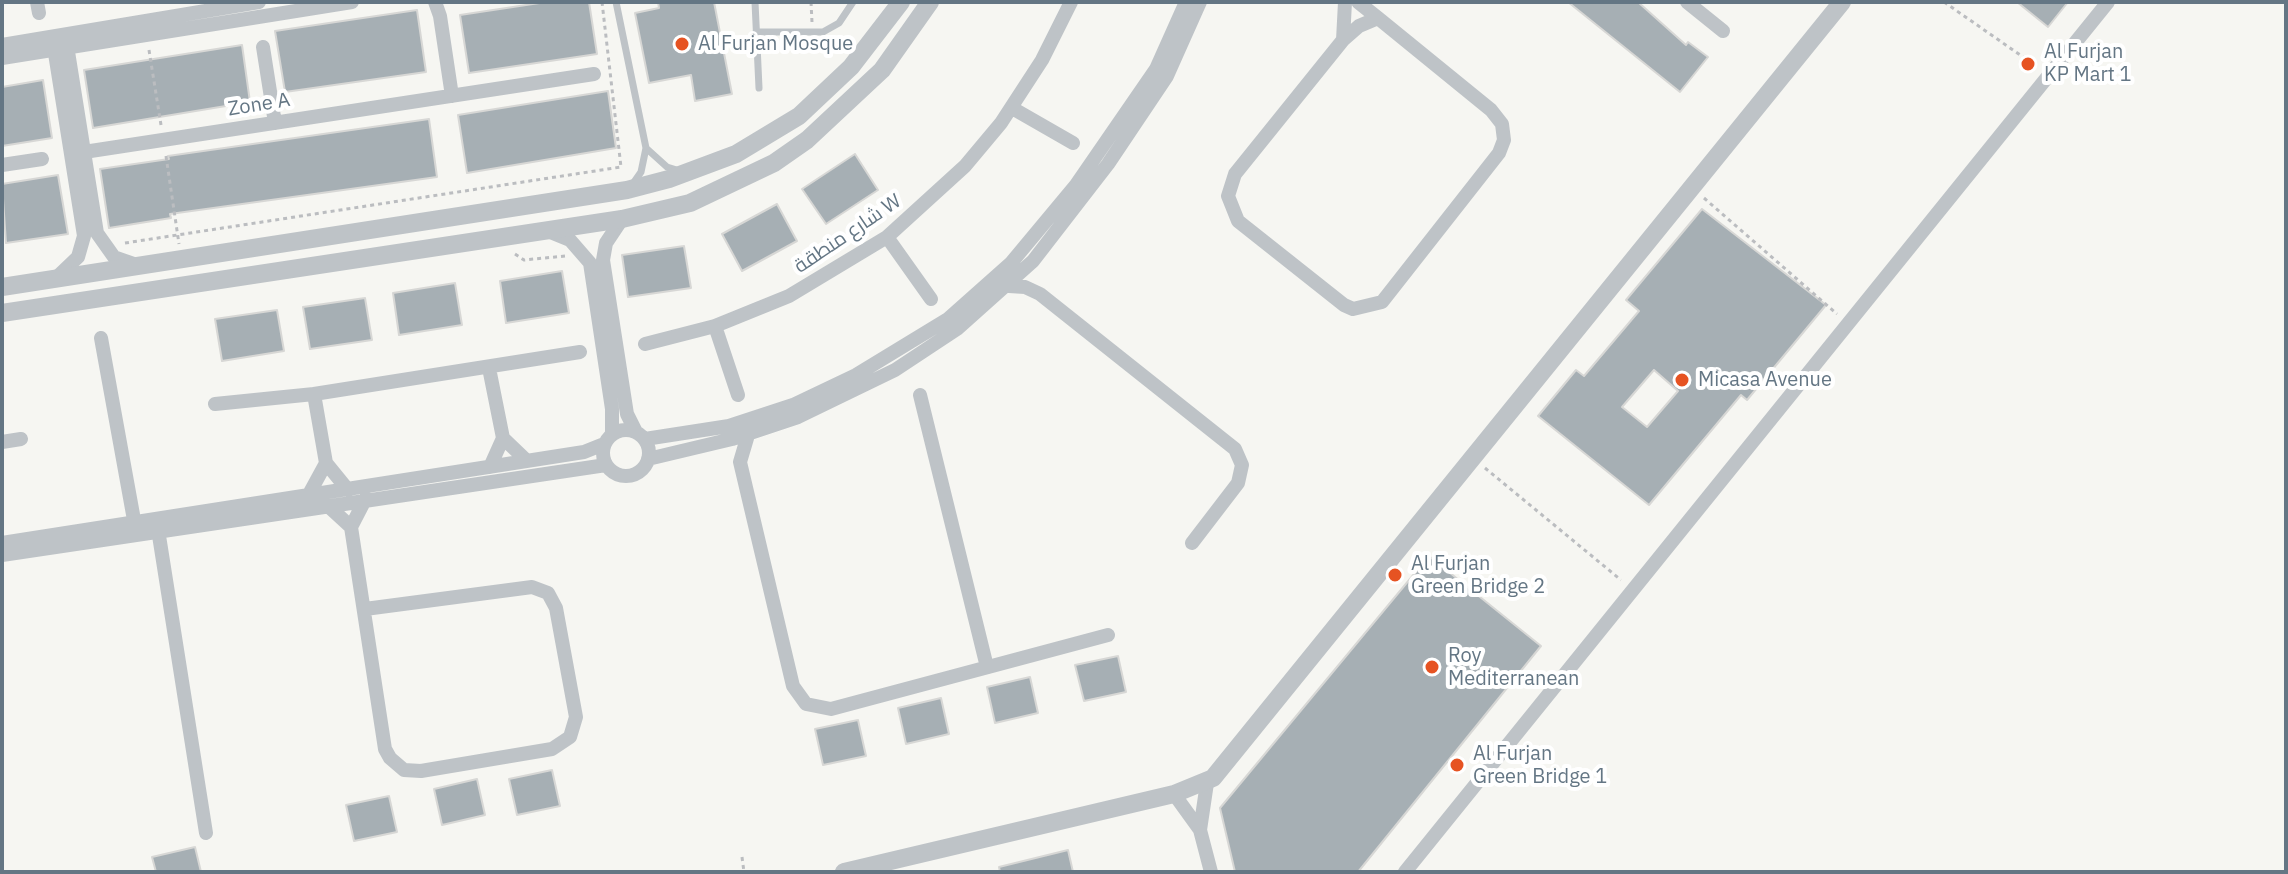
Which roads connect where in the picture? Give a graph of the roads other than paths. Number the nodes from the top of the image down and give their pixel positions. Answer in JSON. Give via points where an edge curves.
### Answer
{"nodes":[{"id":1,"x":259,"y":2,"type":"edge"},
{"id":2,"x":352,"y":2,"type":"edge"},
{"id":3,"x":435,"y":2,"type":"edge"},
{"id":4,"x":616,"y":2,"type":"edge"},
{"id":5,"x":755,"y":2,"type":"edge"},
{"id":6,"x":853,"y":2,"type":"edge"},
{"id":7,"x":901,"y":2,"type":"edge"},
{"id":8,"x":930,"y":2,"type":"edge"},
{"id":9,"x":1071,"y":2,"type":"edge"},
{"id":10,"x":1186,"y":2,"type":"edge"},
{"id":11,"x":1200,"y":2,"type":"edge"},
{"id":12,"x":1345,"y":2,"type":"edge"},
{"id":13,"x":1358,"y":2,"type":"edge"},
{"id":14,"x":1687,"y":2,"type":"edge"},
{"id":15,"x":1842,"y":2,"type":"edge"},
{"id":16,"x":2108,"y":2,"type":"edge"},
{"id":17,"x":232,"y":10,"type":"edge"},
{"id":18,"x":1378,"y":18,"type":"junction"},
{"id":19,"x":1723,"y":31,"type":"dead end"},
{"id":20,"x":756,"y":32,"type":"junction"},
{"id":21,"x":1343,"y":40,"type":"junction"},
{"id":22,"x":60,"y":42,"type":"junction"},
{"id":23,"x":2,"y":45,"type":"edge"},
{"id":24,"x":263,"y":47,"type":"dead end"},
{"id":25,"x":2,"y":58,"type":"edge"},
{"id":26,"x":594,"y":74,"type":"dead end"},
{"id":27,"x":759,"y":88,"type":"dead end"},
{"id":28,"x":452,"y":96,"type":"junction"},
{"id":29,"x":1012,"y":108,"type":"junction"},
{"id":30,"x":275,"y":123,"type":"junction"},
{"id":31,"x":1073,"y":143,"type":"dead end"},
{"id":32,"x":646,"y":148,"type":"junction"},
{"id":33,"x":77,"y":153,"type":"junction"},
{"id":34,"x":42,"y":159,"type":"dead end"},
{"id":35,"x":2,"y":165,"type":"edge"},
{"id":36,"x":694,"y":171,"type":"junction"},
{"id":37,"x":627,"y":190,"type":"junction"},
{"id":38,"x":622,"y":219,"type":"junction"},
{"id":39,"x":548,"y":231,"type":"junction"},
{"id":40,"x":334,"y":235,"type":"junction"},
{"id":41,"x":887,"y":237,"type":"junction"},
{"id":42,"x":339,"y":261,"type":"junction"},
{"id":43,"x":1033,"y":261,"type":"junction"},
{"id":44,"x":142,"y":266,"type":"junction"},
{"id":45,"x":54,"y":279,"type":"junction"},
{"id":46,"x":1009,"y":286,"type":"junction"},
{"id":47,"x":2,"y":287,"type":"edge"},
{"id":48,"x":1040,"y":294,"type":"junction"},
{"id":49,"x":931,"y":299,"type":"dead end"},
{"id":50,"x":2,"y":313,"type":"edge"},
{"id":51,"x":715,"y":326,"type":"junction"},
{"id":52,"x":101,"y":338,"type":"dead end"},
{"id":53,"x":645,"y":344,"type":"dead end"},
{"id":54,"x":580,"y":352,"type":"dead end"},
{"id":55,"x":489,"y":368,"type":"junction"},
{"id":56,"x":314,"y":394,"type":"junction"},
{"id":57,"x":738,"y":395,"type":"dead end"},
{"id":58,"x":920,"y":395,"type":"dead end"},
{"id":59,"x":215,"y":404,"type":"dead end"},
{"id":60,"x":748,"y":435,"type":"junction"},
{"id":61,"x":640,"y":436,"type":"junction"},
{"id":62,"x":503,"y":438,"type":"junction"},
{"id":63,"x":21,"y":439,"type":"dead end"},
{"id":64,"x":608,"y":439,"type":"junction"},
{"id":65,"x":2,"y":442,"type":"edge"},
{"id":66,"x":720,"y":442,"type":"junction"},
{"id":67,"x":648,"y":459,"type":"junction"},
{"id":68,"x":527,"y":461,"type":"junction"},
{"id":69,"x":740,"y":462,"type":"junction"},
{"id":70,"x":326,"y":463,"type":"junction"},
{"id":71,"x":606,"y":465,"type":"junction"},
{"id":72,"x":490,"y":467,"type":"junction"},
{"id":73,"x":348,"y":490,"type":"junction"},
{"id":74,"x":308,"y":496,"type":"junction"},
{"id":75,"x":366,"y":498,"type":"junction"},
{"id":76,"x":326,"y":504,"type":"junction"},
{"id":77,"x":157,"y":524,"type":"junction"},
{"id":78,"x":351,"y":527,"type":"junction"},
{"id":79,"x":135,"y":528,"type":"junction"},
{"id":80,"x":2,"y":543,"type":"edge"},
{"id":81,"x":1192,"y":543,"type":"dead end"},
{"id":82,"x":2,"y":555,"type":"edge"},
{"id":83,"x":365,"y":609,"type":"junction"},
{"id":84,"x":1108,"y":635,"type":"dead end"},
{"id":85,"x":987,"y":667,"type":"junction"},
{"id":86,"x":1207,"y":783,"type":"junction"},
{"id":87,"x":1174,"y":794,"type":"junction"},
{"id":88,"x":1200,"y":830,"type":"junction"},
{"id":89,"x":206,"y":833,"type":"dead end"},
{"id":90,"x":868,"y":869,"type":"edge"},
{"id":91,"x":844,"y":872,"type":"edge"},
{"id":92,"x":1211,"y":872,"type":"edge"},
{"id":93,"x":1405,"y":872,"type":"edge"}],
"edges":[{"from":1,"to":17,"type":"street"},
{"from":2,"to":17,"type":"street"},
{"from":3,"to":28,"type":"street"},
{"from":4,"to":32,"type":"lane"},
{"from":5,"to":20,"type":"lane"},
{"from":6,"to":20,"type":"lane","via":[[831,29],[812,34]]},
{"from":7,"to":36,"type":"street","via":[[851,67],[799,116],[756,145]]},
{"from":8,"to":38,"type":"street","via":[[882,70],[791,152],[705,197]]},
{"from":9,"to":29,"type":"street","name":"شارع منطقة W"},
{"from":10,"to":61,"type":"street","via":[[1156,69],[1076,185],[1011,263],[948,319],[856,375],[793,405],[729,426]]},
{"from":11,"to":43,"type":"street","via":[[1143,116]]},
{"from":12,"to":21,"type":"street"},
{"from":13,"to":18,"type":"street"},
{"from":14,"to":19,"type":"street"},
{"from":15,"to":86,"type":"street"},
{"from":16,"to":93,"type":"street"},
{"from":17,"to":22,"type":"street"},
{"from":18,"to":21,"type":"street"},
{"from":18,"to":21,"type":"street","via":[[1498,116],[1504,140],[1382,302],[1363,309],[1344,305],[1238,221],[1228,196],[1235,174]]},
{"from":20,"to":27,"type":"lane"},
{"from":22,"to":23,"type":"street"},
{"from":22,"to":25,"type":"street"},
{"from":22,"to":33,"type":"street"},
{"from":24,"to":30,"type":"street"},
{"from":26,"to":28,"type":"street","name":"Zone A"},
{"from":28,"to":30,"type":"street","name":"Zone A"},
{"from":29,"to":31,"type":"street"},
{"from":29,"to":41,"type":"street","name":"شارع منطقة W","via":[[965,166]]},
{"from":30,"to":33,"type":"street","name":"Zone A"},
{"from":32,"to":36,"type":"lane","via":[[667,167]]},
{"from":32,"to":37,"type":"lane","via":[[641,172]]},
{"from":33,"to":44,"type":"street","via":[[104,247],[123,262]]},
{"from":33,"to":45,"type":"street","via":[[82,247],[72,266]]},
{"from":34,"to":35,"type":"street"},
{"from":36,"to":37,"type":"street"},
{"from":37,"to":40,"type":"street"},
{"from":38,"to":39,"type":"street"},
{"from":38,"to":61,"type":"street","via":[[606,243],[603,260],[627,414]]},
{"from":39,"to":42,"type":"street"},
{"from":39,"to":64,"type":"street","via":[[570,240],[590,263],[612,409]]},
{"from":40,"to":42,"type":"street"},
{"from":40,"to":44,"type":"street"},
{"from":41,"to":49,"type":"street"},
{"from":41,"to":51,"type":"street","name":"شارع منطقة W","via":[[789,296]]},
{"from":42,"to":50,"type":"street"},
{"from":43,"to":46,"type":"street"},
{"from":43,"to":48,"type":"street"},
{"from":44,"to":45,"type":"street"},
{"from":45,"to":47,"type":"street"},
{"from":46,"to":48,"type":"street"},
{"from":46,"to":60,"type":"street","via":[[895,370]]},
{"from":48,"to":81,"type":"street","via":[[1238,454],[1238,483]]},
{"from":51,"to":53,"type":"street","name":"شارع منطقة W"},
{"from":51,"to":57,"type":"street"},
{"from":52,"to":79,"type":"street"},
{"from":54,"to":55,"type":"street"},
{"from":55,"to":56,"type":"street"},
{"from":55,"to":62,"type":"street"},
{"from":56,"to":59,"type":"street"},
{"from":56,"to":70,"type":"street"},
{"from":58,"to":85,"type":"street"},
{"from":60,"to":66,"type":"street"},
{"from":60,"to":69,"type":"street"},
{"from":61,"to":64,"type":"street","via":[[619,430]]},
{"from":61,"to":67,"type":"street"},
{"from":62,"to":68,"type":"street"},
{"from":62,"to":72,"type":"street"},
{"from":63,"to":65,"type":"street"},
{"from":64,"to":68,"type":"street","via":[[584,452]]},
{"from":64,"to":71,"type":"street"},
{"from":66,"to":67,"type":"street"},
{"from":66,"to":69,"type":"street"},
{"from":67,"to":71,"type":"street","via":[[628,476]]},
{"from":68,"to":72,"type":"street"},
{"from":69,"to":85,"type":"street","via":[[793,686],[801,699],[814,708],[831,709]]},
{"from":70,"to":73,"type":"street"},
{"from":70,"to":74,"type":"street"},
{"from":71,"to":75,"type":"street"},
{"from":72,"to":73,"type":"street"},
{"from":73,"to":74,"type":"street"},
{"from":74,"to":77,"type":"street"},
{"from":75,"to":76,"type":"street"},
{"from":75,"to":78,"type":"street"},
{"from":76,"to":77,"type":"street"},
{"from":76,"to":78,"type":"street"},
{"from":77,"to":79,"type":"street"},
{"from":77,"to":89,"type":"street"},
{"from":78,"to":83,"type":"street"},
{"from":79,"to":80,"type":"street"},
{"from":79,"to":82,"type":"street"},
{"from":83,"to":83,"type":"street","via":[[385,749],[396,765],[421,771],[552,749],[570,737],[576,717],[556,608],[548,593],[532,587]]},
{"from":84,"to":85,"type":"street"},
{"from":86,"to":87,"type":"street"},
{"from":86,"to":88,"type":"street"},
{"from":87,"to":88,"type":"street"},
{"from":87,"to":90,"type":"street"},
{"from":88,"to":92,"type":"street"},
{"from":90,"to":91,"type":"street"}]}
